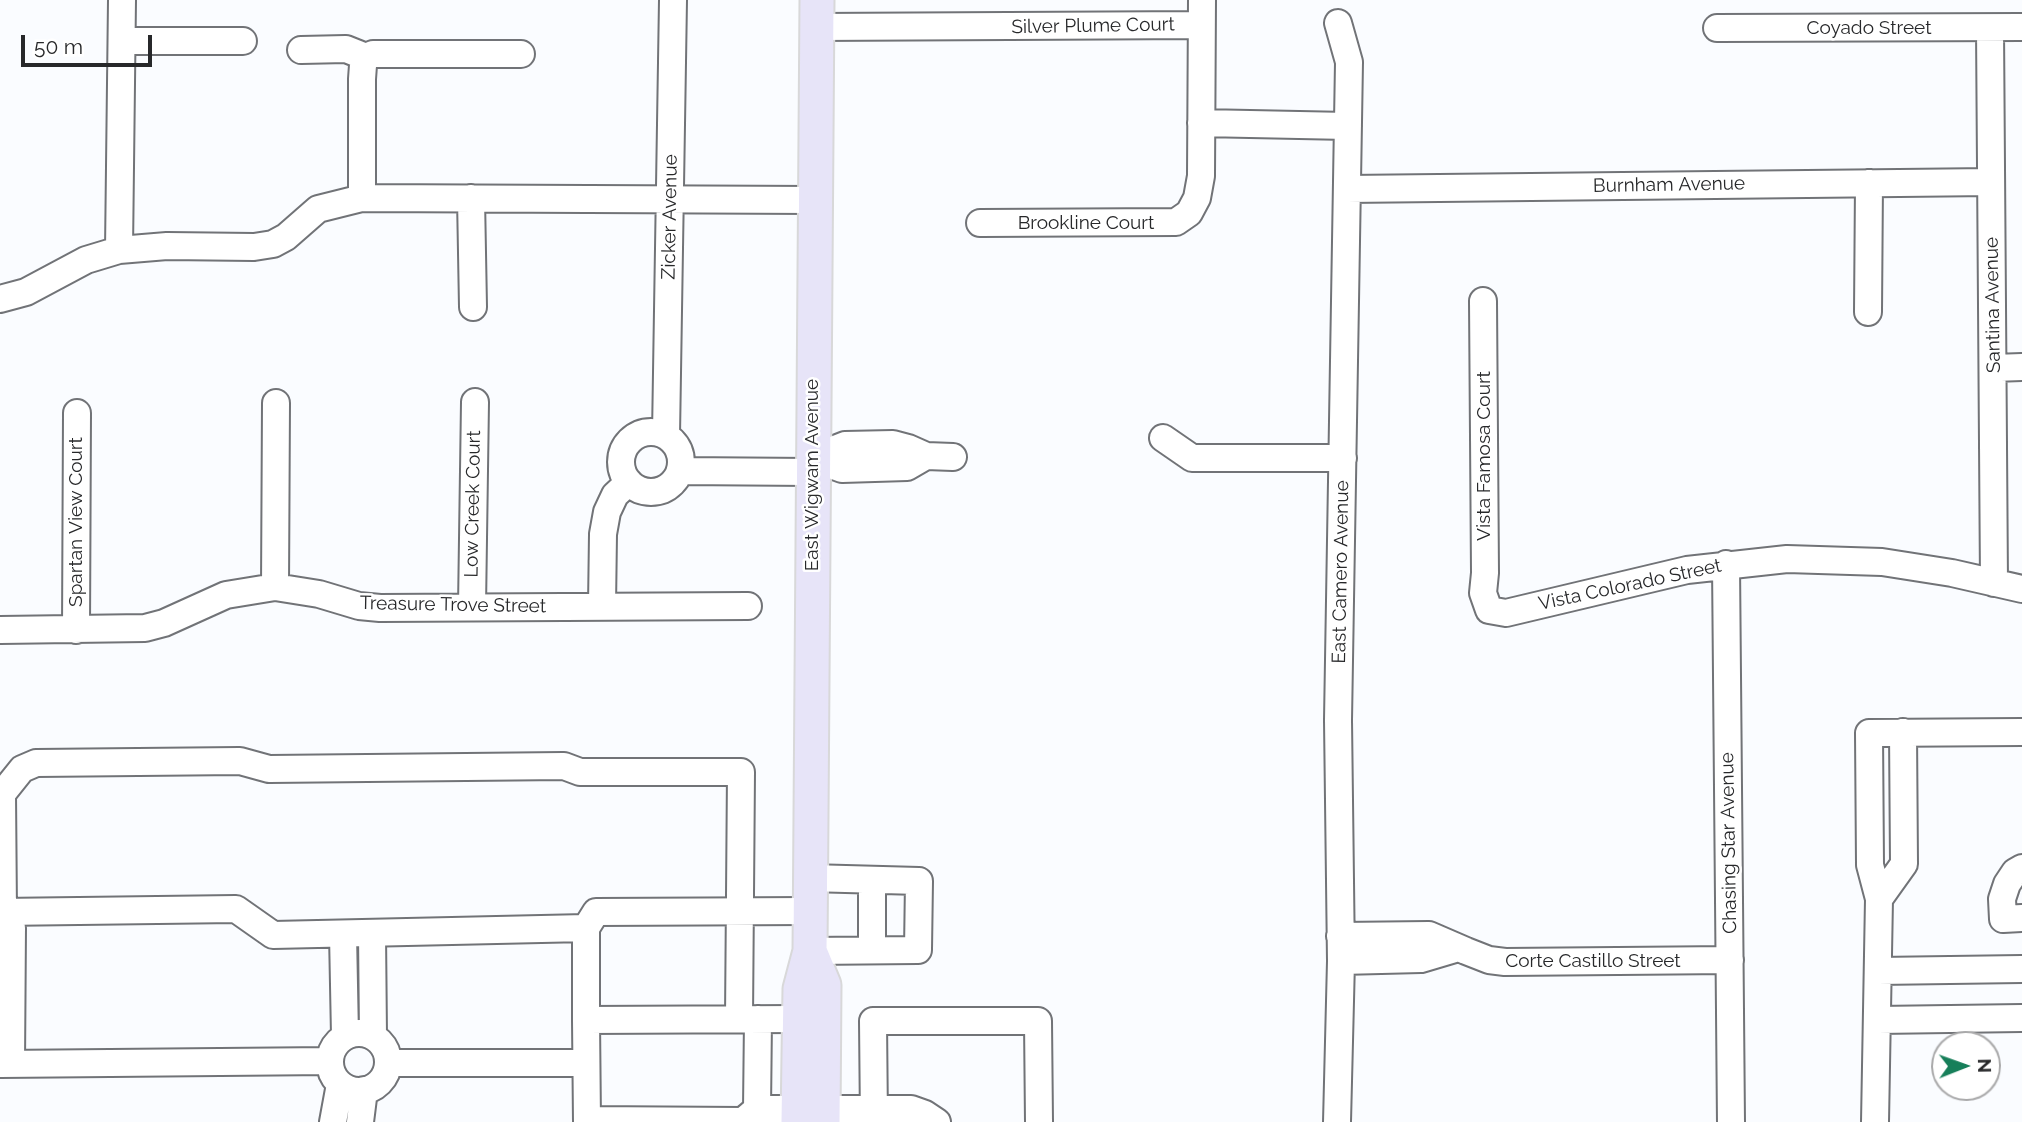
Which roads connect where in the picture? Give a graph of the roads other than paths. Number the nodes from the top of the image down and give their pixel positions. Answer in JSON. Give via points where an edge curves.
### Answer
{"nodes":[{"id":1,"x":122,"y":0,"type":"edge"},
{"id":2,"x":673,"y":0,"type":"edge"},
{"id":3,"x":817,"y":13,"type":"edge"},
{"id":4,"x":1202,"y":13,"type":"edge"},
{"id":5,"x":1338,"y":23,"type":"dead end"},
{"id":6,"x":2022,"y":27,"type":"edge"},
{"id":7,"x":1717,"y":28,"type":"dead end"},
{"id":8,"x":1990,"y":28,"type":"junction"},
{"id":9,"x":122,"y":41,"type":"junction"},
{"id":10,"x":243,"y":41,"type":"dead end"},
{"id":11,"x":301,"y":50,"type":"dead end"},
{"id":12,"x":520,"y":54,"type":"dead end"},
{"id":13,"x":366,"y":57,"type":"junction"},
{"id":14,"x":1201,"y":123,"type":"junction"},
{"id":15,"x":1348,"y":126,"type":"junction"},
{"id":16,"x":1992,"y":182,"type":"junction"},
{"id":17,"x":1869,"y":183,"type":"junction"},
{"id":18,"x":1347,"y":189,"type":"junction"},
{"id":19,"x":362,"y":198,"type":"junction"},
{"id":20,"x":471,"y":198,"type":"junction"},
{"id":21,"x":670,"y":198,"type":"junction"},
{"id":22,"x":815,"y":200,"type":"junction"},
{"id":23,"x":980,"y":223,"type":"dead end"},
{"id":24,"x":119,"y":250,"type":"junction"},
{"id":25,"x":0,"y":299,"type":"edge"},
{"id":26,"x":1483,"y":301,"type":"dead end"},
{"id":27,"x":473,"y":307,"type":"dead end"},
{"id":28,"x":1868,"y":312,"type":"dead end"},
{"id":29,"x":2022,"y":367,"type":"edge"},
{"id":30,"x":1994,"y":368,"type":"junction"},
{"id":31,"x":475,"y":402,"type":"dead end"},
{"id":32,"x":276,"y":403,"type":"dead end"},
{"id":33,"x":77,"y":414,"type":"dead end"},
{"id":34,"x":666,"y":435,"type":"junction"},
{"id":35,"x":1163,"y":438,"type":"dead end"},
{"id":36,"x":953,"y":457,"type":"dead end"},
{"id":37,"x":1343,"y":458,"type":"junction"},
{"id":38,"x":812,"y":465,"type":"junction"},
{"id":39,"x":680,"y":471,"type":"junction"},
{"id":40,"x":629,"y":482,"type":"junction"},
{"id":41,"x":1726,"y":564,"type":"junction"},
{"id":42,"x":1994,"y":583,"type":"junction"},
{"id":43,"x":275,"y":587,"type":"junction"},
{"id":44,"x":2022,"y":589,"type":"edge"},
{"id":45,"x":602,"y":606,"type":"junction"},
{"id":46,"x":748,"y":606,"type":"dead end"},
{"id":47,"x":472,"y":607,"type":"junction"},
{"id":48,"x":1489,"y":610,"type":"joint"},
{"id":49,"x":76,"y":630,"type":"junction"},
{"id":50,"x":0,"y":631,"type":"edge"},
{"id":51,"x":2022,"y":732,"type":"edge"},
{"id":52,"x":2022,"y":868,"type":"edge"},
{"id":53,"x":2,"y":870,"type":"edge"},
{"id":54,"x":809,"y":878,"type":"junction"},
{"id":55,"x":872,"y":880,"type":"junction"},
{"id":56,"x":740,"y":911,"type":"junction"},
{"id":57,"x":809,"y":911,"type":"junction"},
{"id":58,"x":2,"y":912,"type":"edge"},
{"id":59,"x":2022,"y":918,"type":"edge"},
{"id":60,"x":586,"y":928,"type":"junction"},
{"id":61,"x":372,"y":933,"type":"junction"},
{"id":62,"x":343,"y":934,"type":"junction"},
{"id":63,"x":1341,"y":948,"type":"junction"},
{"id":64,"x":872,"y":950,"type":"junction"},
{"id":65,"x":810,"y":951,"type":"junction"},
{"id":66,"x":1730,"y":961,"type":"junction"},
{"id":67,"x":2022,"y":969,"type":"edge"},
{"id":68,"x":1878,"y":971,"type":"junction"},
{"id":69,"x":749,"y":1018,"type":"junction"},
{"id":70,"x":2022,"y":1018,"type":"edge"},
{"id":71,"x":799,"y":1019,"type":"junction"},
{"id":72,"x":586,"y":1020,"type":"junction"},
{"id":73,"x":1878,"y":1020,"type":"junction"},
{"id":74,"x":345,"y":1036,"type":"junction"},
{"id":75,"x":373,"y":1037,"type":"junction"},
{"id":76,"x":388,"y":1063,"type":"junction"},
{"id":77,"x":586,"y":1063,"type":"junction"},
{"id":78,"x":6,"y":1064,"type":"edge"},
{"id":79,"x":345,"y":1078,"type":"junction"},
{"id":80,"x":811,"y":1115,"type":"edge"},
{"id":81,"x":874,"y":1116,"type":"edge"},
{"id":82,"x":748,"y":1117,"type":"edge"},
{"id":83,"x":587,"y":1121,"type":"edge"},
{"id":84,"x":333,"y":1122,"type":"edge"},
{"id":85,"x":360,"y":1122,"type":"edge"},
{"id":86,"x":937,"y":1122,"type":"edge"},
{"id":87,"x":1039,"y":1122,"type":"edge"},
{"id":88,"x":1337,"y":1122,"type":"edge"},
{"id":89,"x":1731,"y":1122,"type":"edge"},
{"id":90,"x":1875,"y":1122,"type":"edge"}],
"edges":[{"from":1,"to":9,"type":"street"},
{"from":2,"to":21,"type":"street","name":"Zicker Avenue"},
{"from":3,"to":4,"type":"street","name":"Silver Plume Court","via":[[984,27]]},
{"from":3,"to":22,"type":"main road","name":"East Wigwam Avenue"},
{"from":4,"to":14,"type":"street"},
{"from":5,"to":15,"type":"street","name":"East Camero Avenue","via":[[1349,62]]},
{"from":6,"to":8,"type":"street","name":"Coyado Street"},
{"from":7,"to":8,"type":"street","name":"Coyado Street"},
{"from":8,"to":16,"type":"street","name":"Santina Avenue"},
{"from":9,"to":10,"type":"street"},
{"from":9,"to":24,"type":"street"},
{"from":11,"to":13,"type":"street","via":[[346,49]]},
{"from":12,"to":13,"type":"street"},
{"from":13,"to":19,"type":"street"},
{"from":14,"to":15,"type":"street"},
{"from":14,"to":23,"type":"street","name":"Brookline Court","via":[[1197,198],[1189,213],[1176,222]]},
{"from":15,"to":18,"type":"street","name":"East Camero Avenue"},
{"from":16,"to":17,"type":"street","name":"Burnham Avenue"},
{"from":16,"to":30,"type":"street","name":"Santina Avenue"},
{"from":17,"to":18,"type":"street","name":"Burnham Avenue"},
{"from":17,"to":28,"type":"street"},
{"from":18,"to":37,"type":"street","name":"East Camero Avenue"},
{"from":19,"to":20,"type":"street"},
{"from":19,"to":24,"type":"street","via":[[318,209],[273,244]]},
{"from":20,"to":21,"type":"street"},
{"from":20,"to":27,"type":"street"},
{"from":21,"to":22,"type":"street"},
{"from":21,"to":34,"type":"street","name":"Zicker Avenue"},
{"from":22,"to":38,"type":"main road","name":"East Wigwam Avenue"},
{"from":24,"to":25,"type":"street"},
{"from":26,"to":48,"type":"street","name":"Vista Famosa Court","via":[[1483,593]]},
{"from":29,"to":30,"type":"street"},
{"from":30,"to":42,"type":"street","name":"Santina Avenue"},
{"from":31,"to":47,"type":"street","name":"Low Creek Court"},
{"from":32,"to":43,"type":"street"},
{"from":33,"to":49,"type":"street","name":"Spartan View Court"},
{"from":34,"to":39,"type":"street","via":[[679,448]]},
{"from":34,"to":40,"type":"street","via":[[648,431],[630,439],[621,456]]},
{"from":35,"to":37,"type":"street","via":[[1192,458]]},
{"from":36,"to":38,"type":"street","via":[[926,456],[893,444],[845,445]]},
{"from":37,"to":63,"type":"street","name":"East Camero Avenue","via":[[1338,720]]},
{"from":38,"to":39,"type":"street"},
{"from":38,"to":54,"type":"main road","name":"East Wigwam Avenue"},
{"from":39,"to":40,"type":"street","via":[[673,483],[655,492]]},
{"from":40,"to":45,"type":"street","via":[[615,495],[607,512]]},
{"from":41,"to":42,"type":"street","name":"Vista Colorado Street","via":[[1787,559],[1882,562]]},
{"from":41,"to":48,"type":"street","name":"Vista Colorado Street","via":[[1506,613]]},
{"from":41,"to":66,"type":"street","name":"Chasing Star Avenue"},
{"from":42,"to":44,"type":"street","name":"Vista Colorado Street"},
{"from":43,"to":47,"type":"street","name":"Treasure Trove Street","via":[[359,606]]},
{"from":43,"to":49,"type":"street","name":"Treasure Trove Street","via":[[226,595],[145,628]]},
{"from":45,"to":46,"type":"street","name":"Treasure Trove Street"},
{"from":45,"to":47,"type":"street","name":"Treasure Trove Street"},
{"from":49,"to":50,"type":"street","name":"Treasure Trove Street"},
{"from":51,"to":68,"type":"street","via":[[1903,733],[1904,864],[1878,912]]},
{"from":52,"to":59,"type":"street","via":[[2007,884],[2002,899],[2003,919]]},
{"from":53,"to":56,"type":"street","via":[[2,794],[22,769],[36,763],[240,761],[268,769],[564,766],[580,772],[741,772]]},
{"from":53,"to":58,"type":"street"},
{"from":54,"to":55,"type":"street"},
{"from":54,"to":57,"type":"main road","name":"East Wigwam Avenue"},
{"from":55,"to":64,"type":"street"},
{"from":55,"to":64,"type":"street","via":[[919,881],[918,950]]},
{"from":56,"to":57,"type":"street"},
{"from":56,"to":60,"type":"street","via":[[596,912]]},
{"from":56,"to":69,"type":"street"},
{"from":57,"to":65,"type":"main road","name":"East Wigwam Avenue"},
{"from":58,"to":62,"type":"street","via":[[236,909],[273,935]]},
{"from":58,"to":78,"type":"street","via":[[12,928]]},
{"from":60,"to":61,"type":"street"},
{"from":60,"to":72,"type":"street"},
{"from":61,"to":62,"type":"street"},
{"from":61,"to":75,"type":"street"},
{"from":62,"to":74,"type":"street"},
{"from":63,"to":66,"type":"street","name":"Corte Castillo Street","via":[[1404,947],[1433,957],[1458,948],[1505,962]]},
{"from":63,"to":88,"type":"street","name":"East Camero Avenue"},
{"from":64,"to":65,"type":"street"},
{"from":65,"to":71,"type":"main road","name":"East Wigwam Avenue","via":[[800,989]]},
{"from":65,"to":80,"type":"main road","name":"East Wigwam Avenue","via":[[824,985]]},
{"from":66,"to":89,"type":"street","name":"Chasing Star Avenue"},
{"from":67,"to":68,"type":"street"},
{"from":68,"to":73,"type":"street"},
{"from":69,"to":71,"type":"street"},
{"from":69,"to":72,"type":"street"},
{"from":69,"to":82,"type":"street"},
{"from":70,"to":73,"type":"street"},
{"from":71,"to":80,"type":"main road","name":"East Wigwam Avenue"},
{"from":72,"to":77,"type":"street"},
{"from":73,"to":90,"type":"street"},
{"from":74,"to":75,"type":"street","via":[[362,1032]]},
{"from":74,"to":79,"type":"street","via":[[333,1048]]},
{"from":75,"to":76,"type":"street","via":[[383,1045]]},
{"from":76,"to":77,"type":"street"},
{"from":76,"to":79,"type":"street","via":[[380,1082]]},
{"from":77,"to":83,"type":"street"},
{"from":78,"to":79,"type":"street"},
{"from":79,"to":84,"type":"street"},
{"from":79,"to":85,"type":"street"},
{"from":80,"to":81,"type":"street"},
{"from":80,"to":82,"type":"street"},
{"from":81,"to":86,"type":"street","via":[[911,1110]]},
{"from":81,"to":87,"type":"street","via":[[873,1021],[1038,1021]]},
{"from":82,"to":83,"type":"street"}]}
